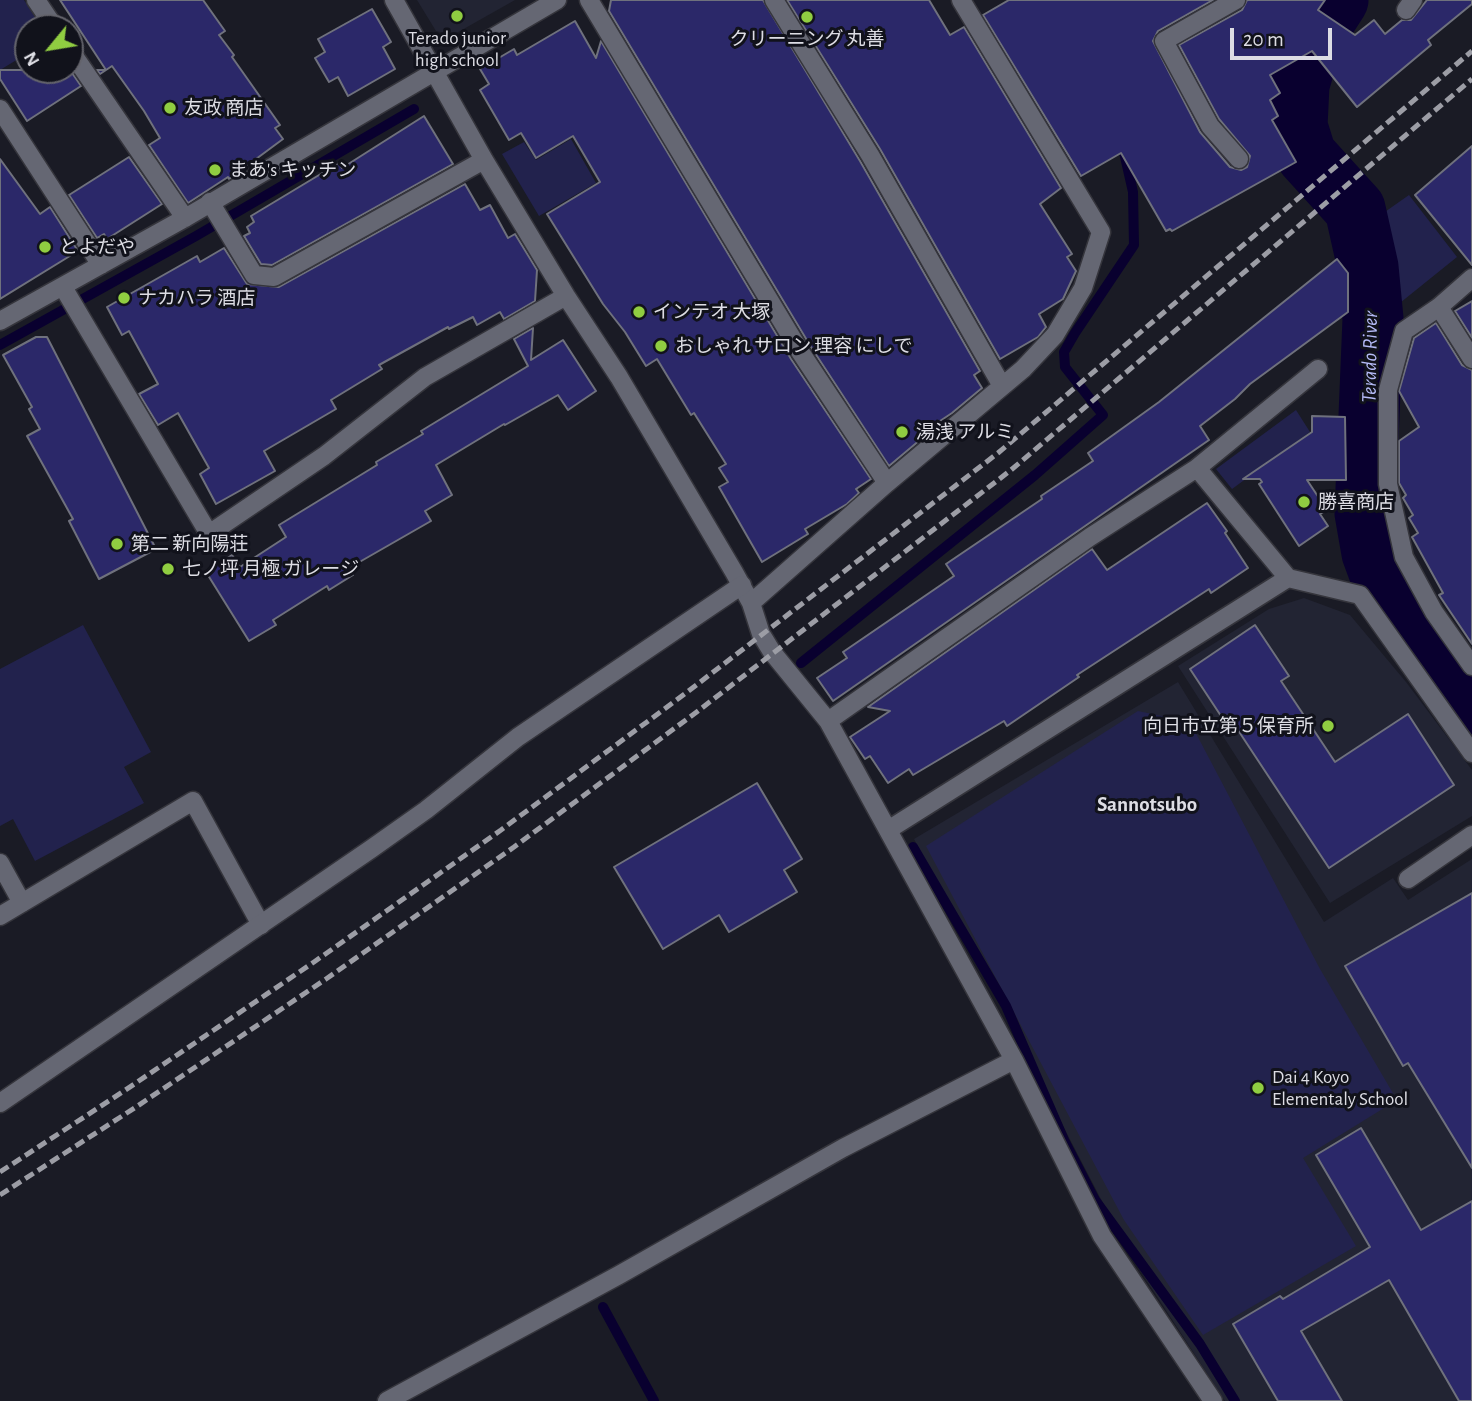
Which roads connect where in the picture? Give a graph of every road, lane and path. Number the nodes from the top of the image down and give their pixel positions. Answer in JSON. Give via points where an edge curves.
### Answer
{"nodes":[{"id":1,"x":394,"y":0,"type":"edge"},
{"id":2,"x":557,"y":0,"type":"edge"},
{"id":3,"x":589,"y":0,"type":"edge"},
{"id":4,"x":774,"y":0,"type":"edge"},
{"id":5,"x":961,"y":0,"type":"edge"},
{"id":6,"x":1236,"y":0,"type":"edge"},
{"id":7,"x":1214,"y":6,"type":"edge"},
{"id":8,"x":84,"y":70,"type":"edge"},
{"id":9,"x":435,"y":73,"type":"junction"},
{"id":10,"x":0,"y":109,"type":"edge"},
{"id":11,"x":1239,"y":159,"type":"dead end"},
{"id":12,"x":484,"y":160,"type":"junction"},
{"id":13,"x":210,"y":202,"type":"junction"},
{"id":14,"x":185,"y":218,"type":"junction"},
{"id":15,"x":101,"y":265,"type":"junction"},
{"id":16,"x":1472,"y":278,"type":"edge"},
{"id":17,"x":63,"y":287,"type":"junction"},
{"id":18,"x":566,"y":296,"type":"junction"},
{"id":19,"x":1439,"y":307,"type":"junction"},
{"id":20,"x":0,"y":321,"type":"edge"},
{"id":21,"x":1472,"y":359,"type":"edge"},
{"id":22,"x":1318,"y":369,"type":"dead end"},
{"id":23,"x":1002,"y":386,"type":"junction"},
{"id":24,"x":1197,"y":468,"type":"junction"},
{"id":25,"x":887,"y":483,"type":"junction"},
{"id":26,"x":1288,"y":578,"type":"junction"},
{"id":27,"x":742,"y":585,"type":"junction"},
{"id":28,"x":751,"y":603,"type":"junction"},
{"id":29,"x":1472,"y":666,"type":"edge"},
{"id":30,"x":828,"y":721,"type":"junction"},
{"id":31,"x":1472,"y":752,"type":"edge"},
{"id":32,"x":888,"y":830,"type":"junction"},
{"id":33,"x":1472,"y":835,"type":"edge"},
{"id":34,"x":0,"y":863,"type":"edge"},
{"id":35,"x":1408,"y":879,"type":"dead end"},
{"id":36,"x":22,"y":903,"type":"junction"},
{"id":37,"x":0,"y":916,"type":"edge"},
{"id":38,"x":261,"y":925,"type":"junction"},
{"id":39,"x":1014,"y":1060,"type":"junction"},
{"id":40,"x":0,"y":1103,"type":"edge"},
{"id":41,"x":387,"y":1401,"type":"edge"},
{"id":42,"x":1213,"y":1401,"type":"edge"}],
"edges":[{"from":1,"to":9,"type":"street"},
{"from":2,"to":9,"type":"street"},
{"from":3,"to":25,"type":"street","via":[[801,353]]},
{"from":4,"to":23,"type":"street","via":[[870,155]]},
{"from":5,"to":23,"type":"street","via":[[1101,232],[1083,288],[1055,335]]},
{"from":6,"to":7,"type":"street"},
{"from":7,"to":11,"type":"street","via":[[1164,41],[1210,126]]},
{"from":8,"to":14,"type":"street"},
{"from":9,"to":12,"type":"street"},
{"from":9,"to":13,"type":"street"},
{"from":10,"to":15,"type":"street"},
{"from":12,"to":13,"type":"street","via":[[274,277],[254,275]]},
{"from":12,"to":18,"type":"street"},
{"from":13,"to":14,"type":"street"},
{"from":14,"to":15,"type":"street"},
{"from":15,"to":17,"type":"street"},
{"from":16,"to":19,"type":"street"},
{"from":17,"to":18,"type":"street","via":[[209,534],[324,456],[425,377]]},
{"from":17,"to":20,"type":"street"},
{"from":18,"to":27,"type":"street"},
{"from":19,"to":21,"type":"street"},
{"from":19,"to":29,"type":"street","via":[[1404,331],[1388,390],[1388,485],[1404,556],[1434,612]]},
{"from":22,"to":24,"type":"street"},
{"from":23,"to":25,"type":"street"},
{"from":24,"to":26,"type":"street"},
{"from":24,"to":30,"type":"street","via":[[1090,537]]},
{"from":25,"to":28,"type":"street"},
{"from":26,"to":31,"type":"street","via":[[1360,595]]},
{"from":26,"to":32,"type":"street"},
{"from":27,"to":28,"type":"street"},
{"from":27,"to":38,"type":"street","via":[[518,737],[426,810]]},
{"from":28,"to":30,"type":"street","via":[[772,652]]},
{"from":30,"to":32,"type":"street"},
{"from":32,"to":39,"type":"street"},
{"from":33,"to":35,"type":"street"},
{"from":34,"to":36,"type":"street"},
{"from":36,"to":37,"type":"street"},
{"from":36,"to":38,"type":"street","via":[[193,801]]},
{"from":38,"to":40,"type":"street"},
{"from":39,"to":41,"type":"street","via":[[843,1149]]},
{"from":39,"to":42,"type":"street","via":[[1102,1236]]}]}
